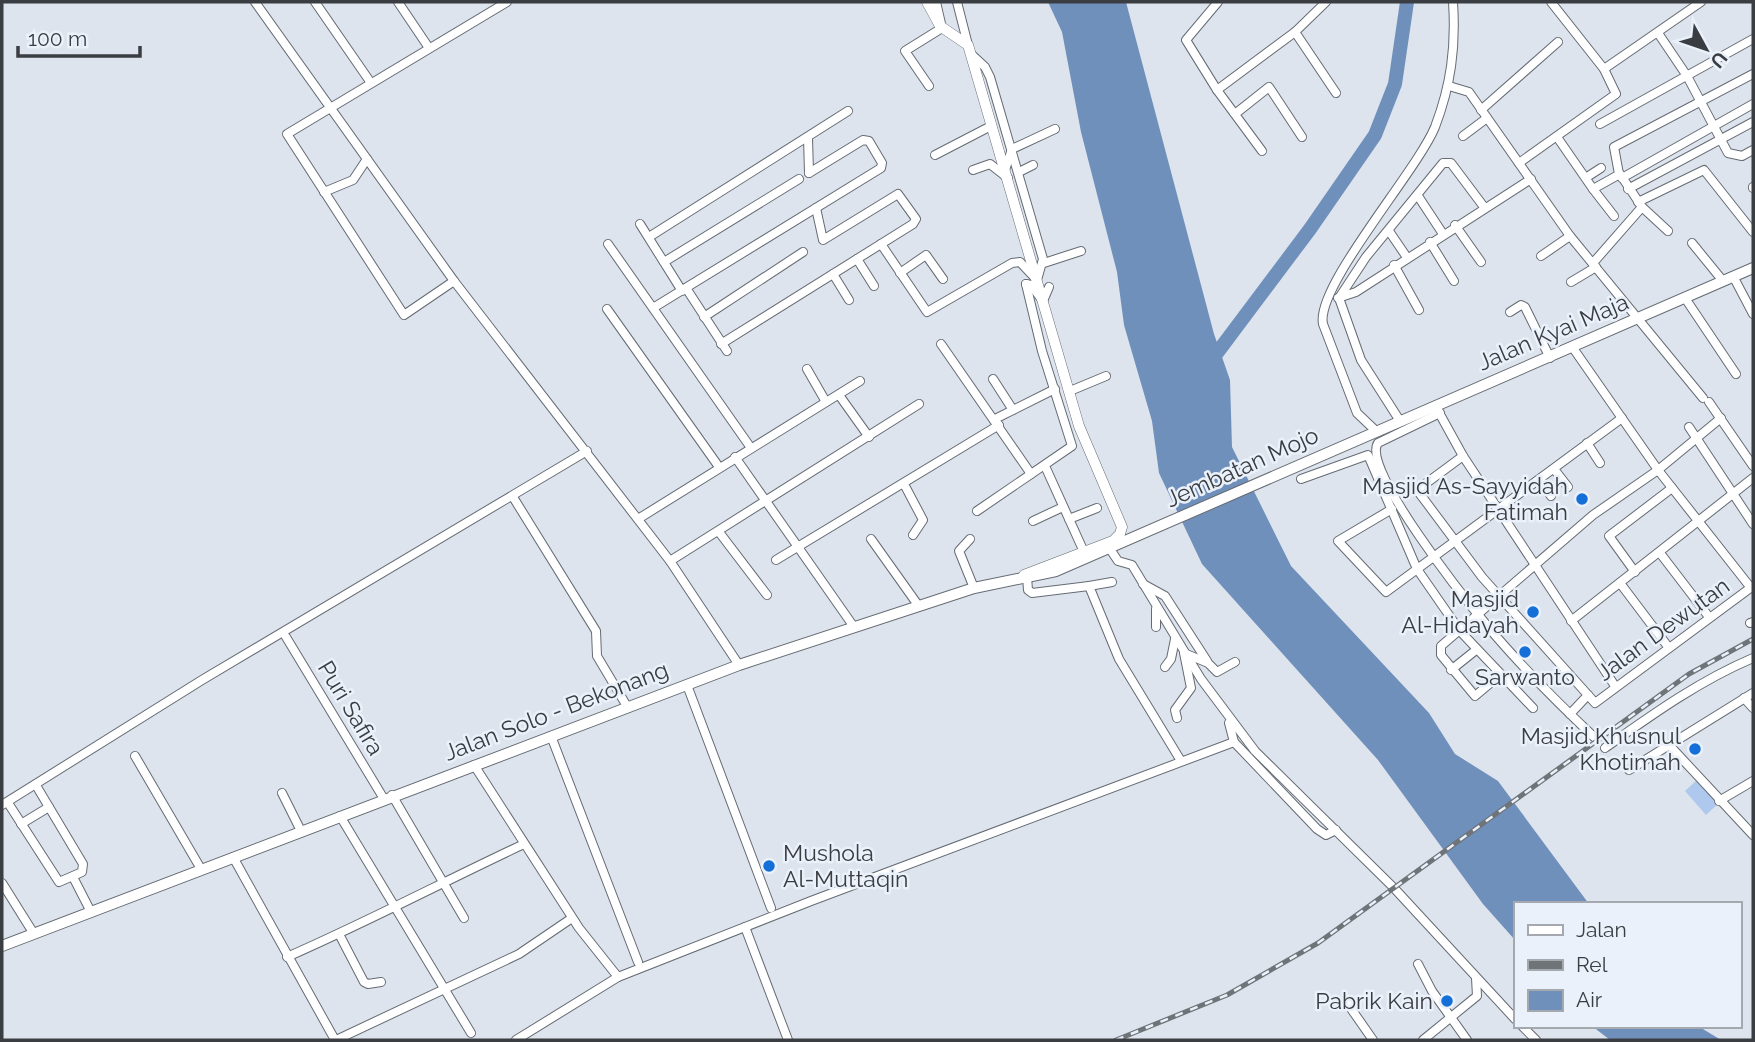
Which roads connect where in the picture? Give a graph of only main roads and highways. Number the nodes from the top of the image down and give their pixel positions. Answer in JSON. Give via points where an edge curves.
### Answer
{"nodes":[{"id":1,"x":1753,"y":269,"type":"edge"},
{"id":2,"x":1373,"y":433,"type":"joint"},
{"id":3,"x":1133,"y":540,"type":"joint"},
{"id":4,"x":2,"y":945,"type":"edge"}],
"edges":[{"from":1,"to":2,"type":"main road","name":"Jalan Kyai Maja"},
{"from":2,"to":3,"type":"main road","name":"Jembatan Mojo"},
{"from":3,"to":4,"type":"main road","name":"Jalan Solo - Bekonang","via":[[1056,571],[974,588],[739,665]]}]}
